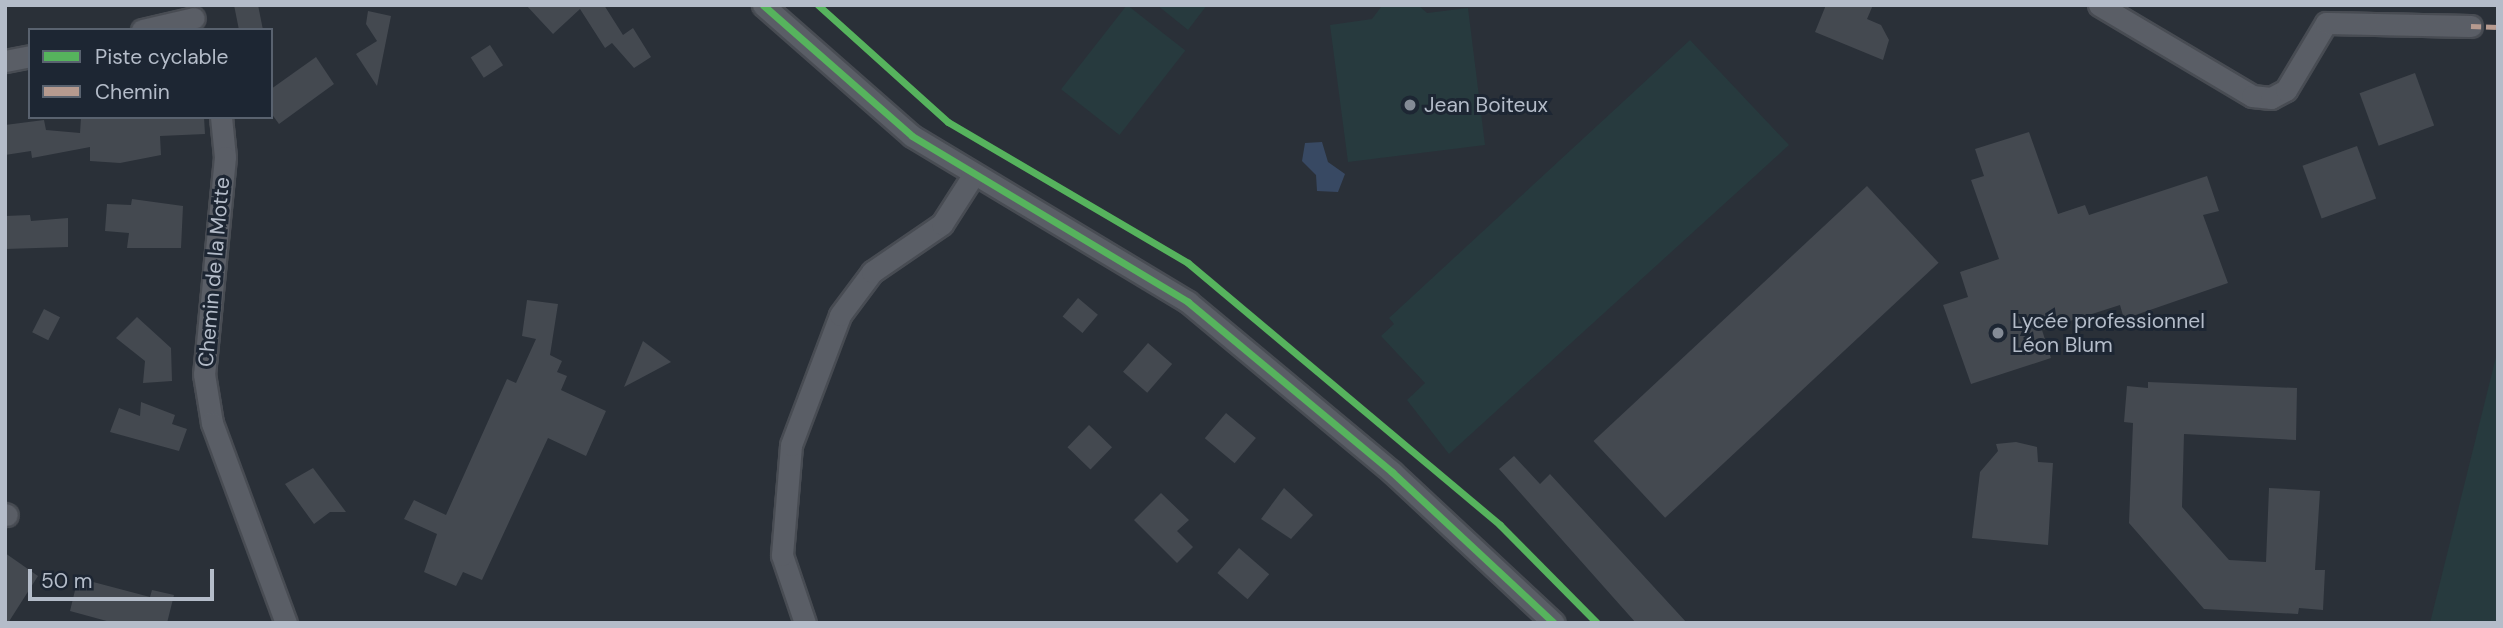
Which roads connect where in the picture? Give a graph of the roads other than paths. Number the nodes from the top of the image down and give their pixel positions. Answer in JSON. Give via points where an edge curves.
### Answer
{"nodes":[{"id":1,"x":763,"y":5,"type":"edge"},
{"id":2,"x":2099,"y":5,"type":"edge"},
{"id":3,"x":193,"y":18,"type":"edge"},
{"id":4,"x":2471,"y":26,"type":"dead end"},
{"id":5,"x":150,"y":28,"type":"edge"},
{"id":6,"x":28,"y":56,"type":"edge"},
{"id":7,"x":5,"y":61,"type":"edge"},
{"id":8,"x":221,"y":119,"type":"edge"},
{"id":9,"x":972,"y":177,"type":"junction"},
{"id":10,"x":286,"y":623,"type":"edge"},
{"id":11,"x":806,"y":623,"type":"edge"},
{"id":12,"x":1554,"y":623,"type":"edge"}],
"edges":[{"from":1,"to":9,"type":"street","via":[[912,136]]},
{"from":2,"to":4,"type":"street","via":[[2252,96],[2271,98],[2286,90],[2326,23]]},
{"from":3,"to":5,"type":"street"},
{"from":6,"to":7,"type":"street"},
{"from":8,"to":10,"type":"street","name":"Chemin de la Motte","via":[[225,157],[204,374],[212,423]]},
{"from":9,"to":11,"type":"street","via":[[942,224],[872,272],[840,315],[791,445],[782,555]]},
{"from":9,"to":12,"type":"street","via":[[1188,302],[1392,472]]}]}
